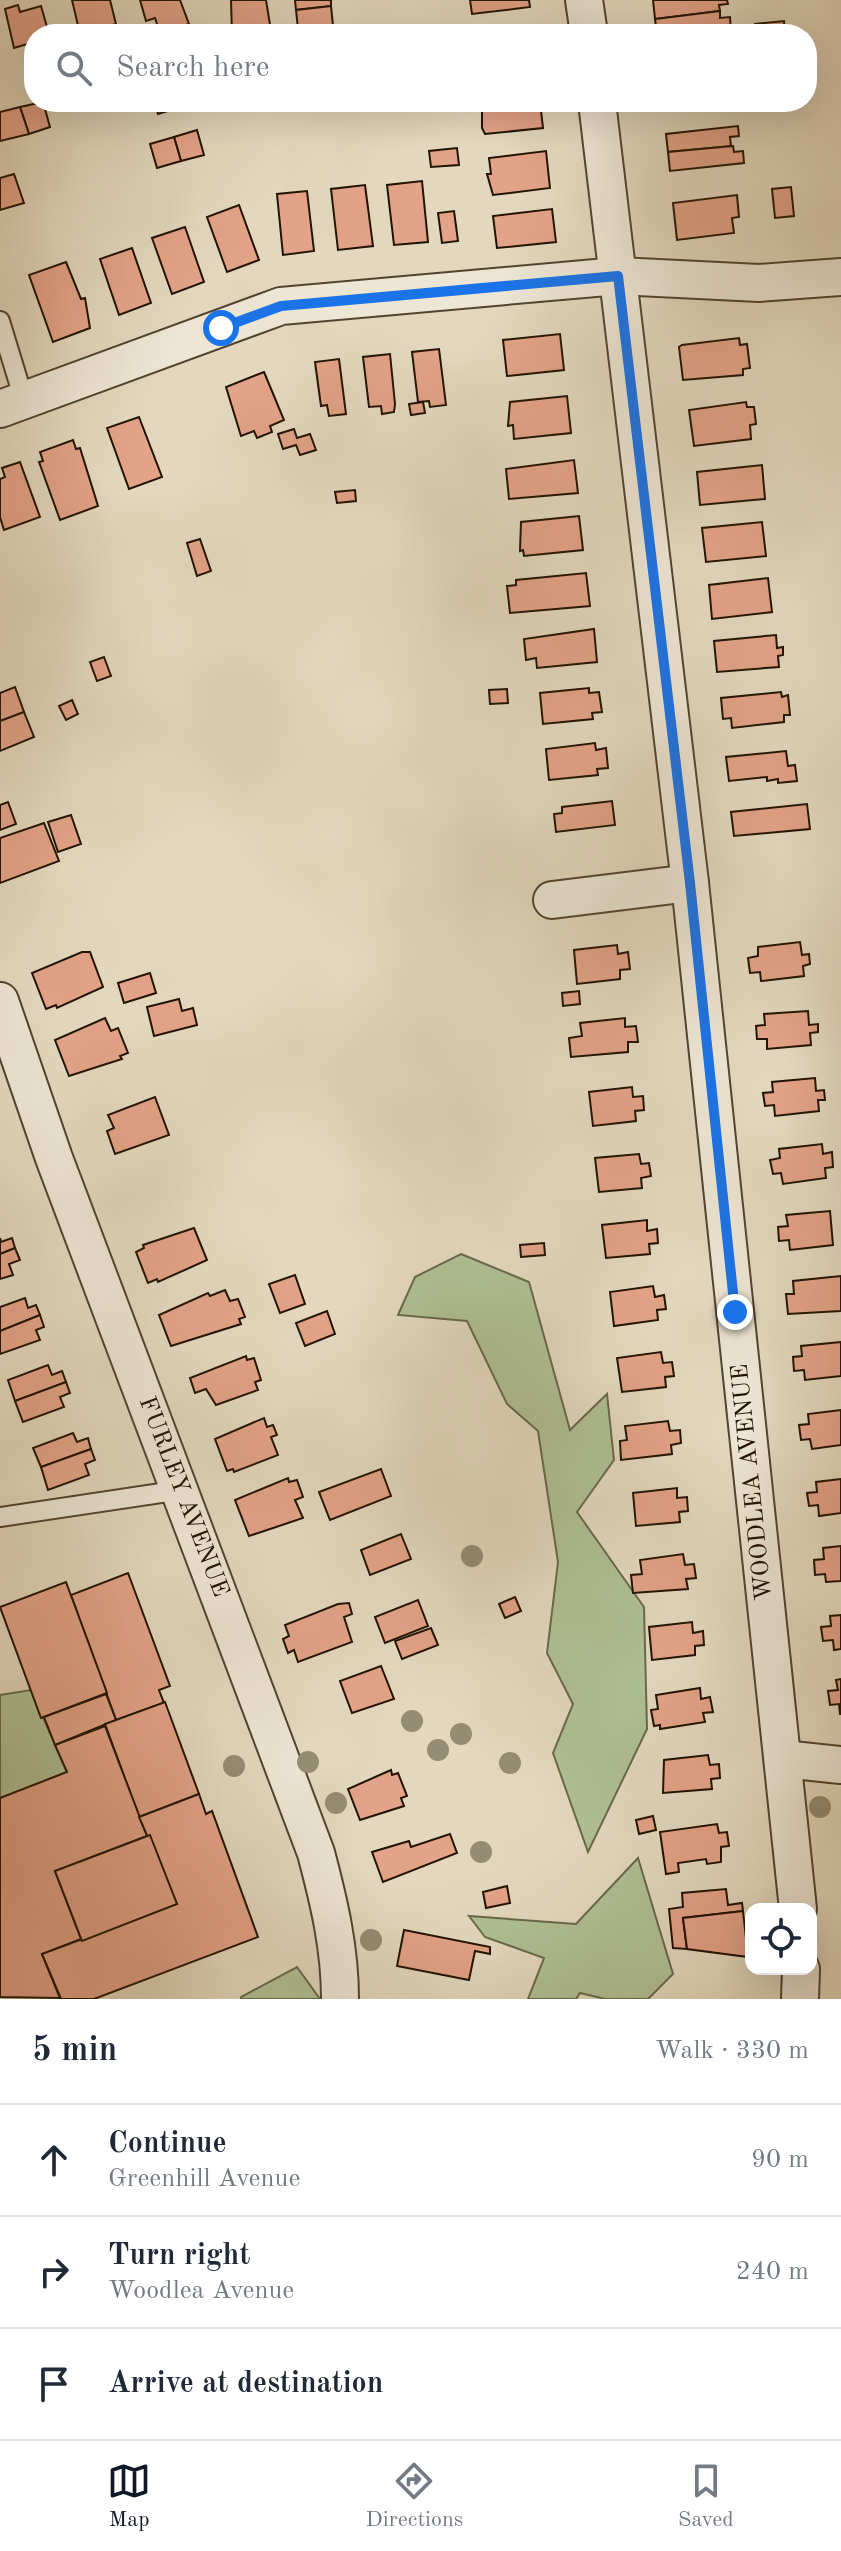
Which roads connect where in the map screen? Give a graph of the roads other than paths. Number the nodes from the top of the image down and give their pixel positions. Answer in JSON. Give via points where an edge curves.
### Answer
{"nodes":[{"id":1,"x":584,"y":0,"type":"edge"},
{"id":2,"x":588,"y":24,"type":"edge"},
{"id":3,"x":598,"y":112,"type":"edge"},
{"id":4,"x":618,"y":276,"type":"junction"},
{"id":5,"x":841,"y":277,"type":"edge"},
{"id":6,"x":0,"y":321,"type":"edge"},
{"id":7,"x":12,"y":404,"type":"edge"},
{"id":8,"x":690,"y":883,"type":"junction"},
{"id":9,"x":552,"y":900,"type":"dead end"},
{"id":10,"x":0,"y":1001,"type":"edge"},
{"id":11,"x":181,"y":1490,"type":"junction"},
{"id":12,"x":2,"y":1512,"type":"edge"},
{"id":13,"x":783,"y":1759,"type":"junction"},
{"id":14,"x":841,"y":1765,"type":"edge"},
{"id":15,"x":797,"y":1903,"type":"edge"},
{"id":16,"x":801,"y":1975,"type":"edge"},
{"id":17,"x":340,"y":1999,"type":"edge"},
{"id":18,"x":800,"y":1999,"type":"edge"}],
"edges":[{"from":1,"to":2,"type":"street"},
{"from":3,"to":4,"type":"street","name":"WOODLEA AVENUE"},
{"from":4,"to":5,"type":"street","via":[[759,283]]},
{"from":4,"to":7,"type":"street","via":[[281,306]]},
{"from":4,"to":8,"type":"street","name":"WOODLEA AVENUE"},
{"from":6,"to":7,"type":"lane"},
{"from":8,"to":9,"type":"street"},
{"from":8,"to":13,"type":"street","name":"WOODLEA AVENUE"},
{"from":10,"to":11,"type":"street","name":"FURLEY AVENUE"},
{"from":11,"to":12,"type":"lane"},
{"from":11,"to":17,"type":"street","name":"FURLEY AVENUE","via":[[316,1853],[332,1912]]},
{"from":13,"to":14,"type":"street"},
{"from":13,"to":15,"type":"street","name":"WOODLEA AVENUE"},
{"from":16,"to":18,"type":"street"}]}
